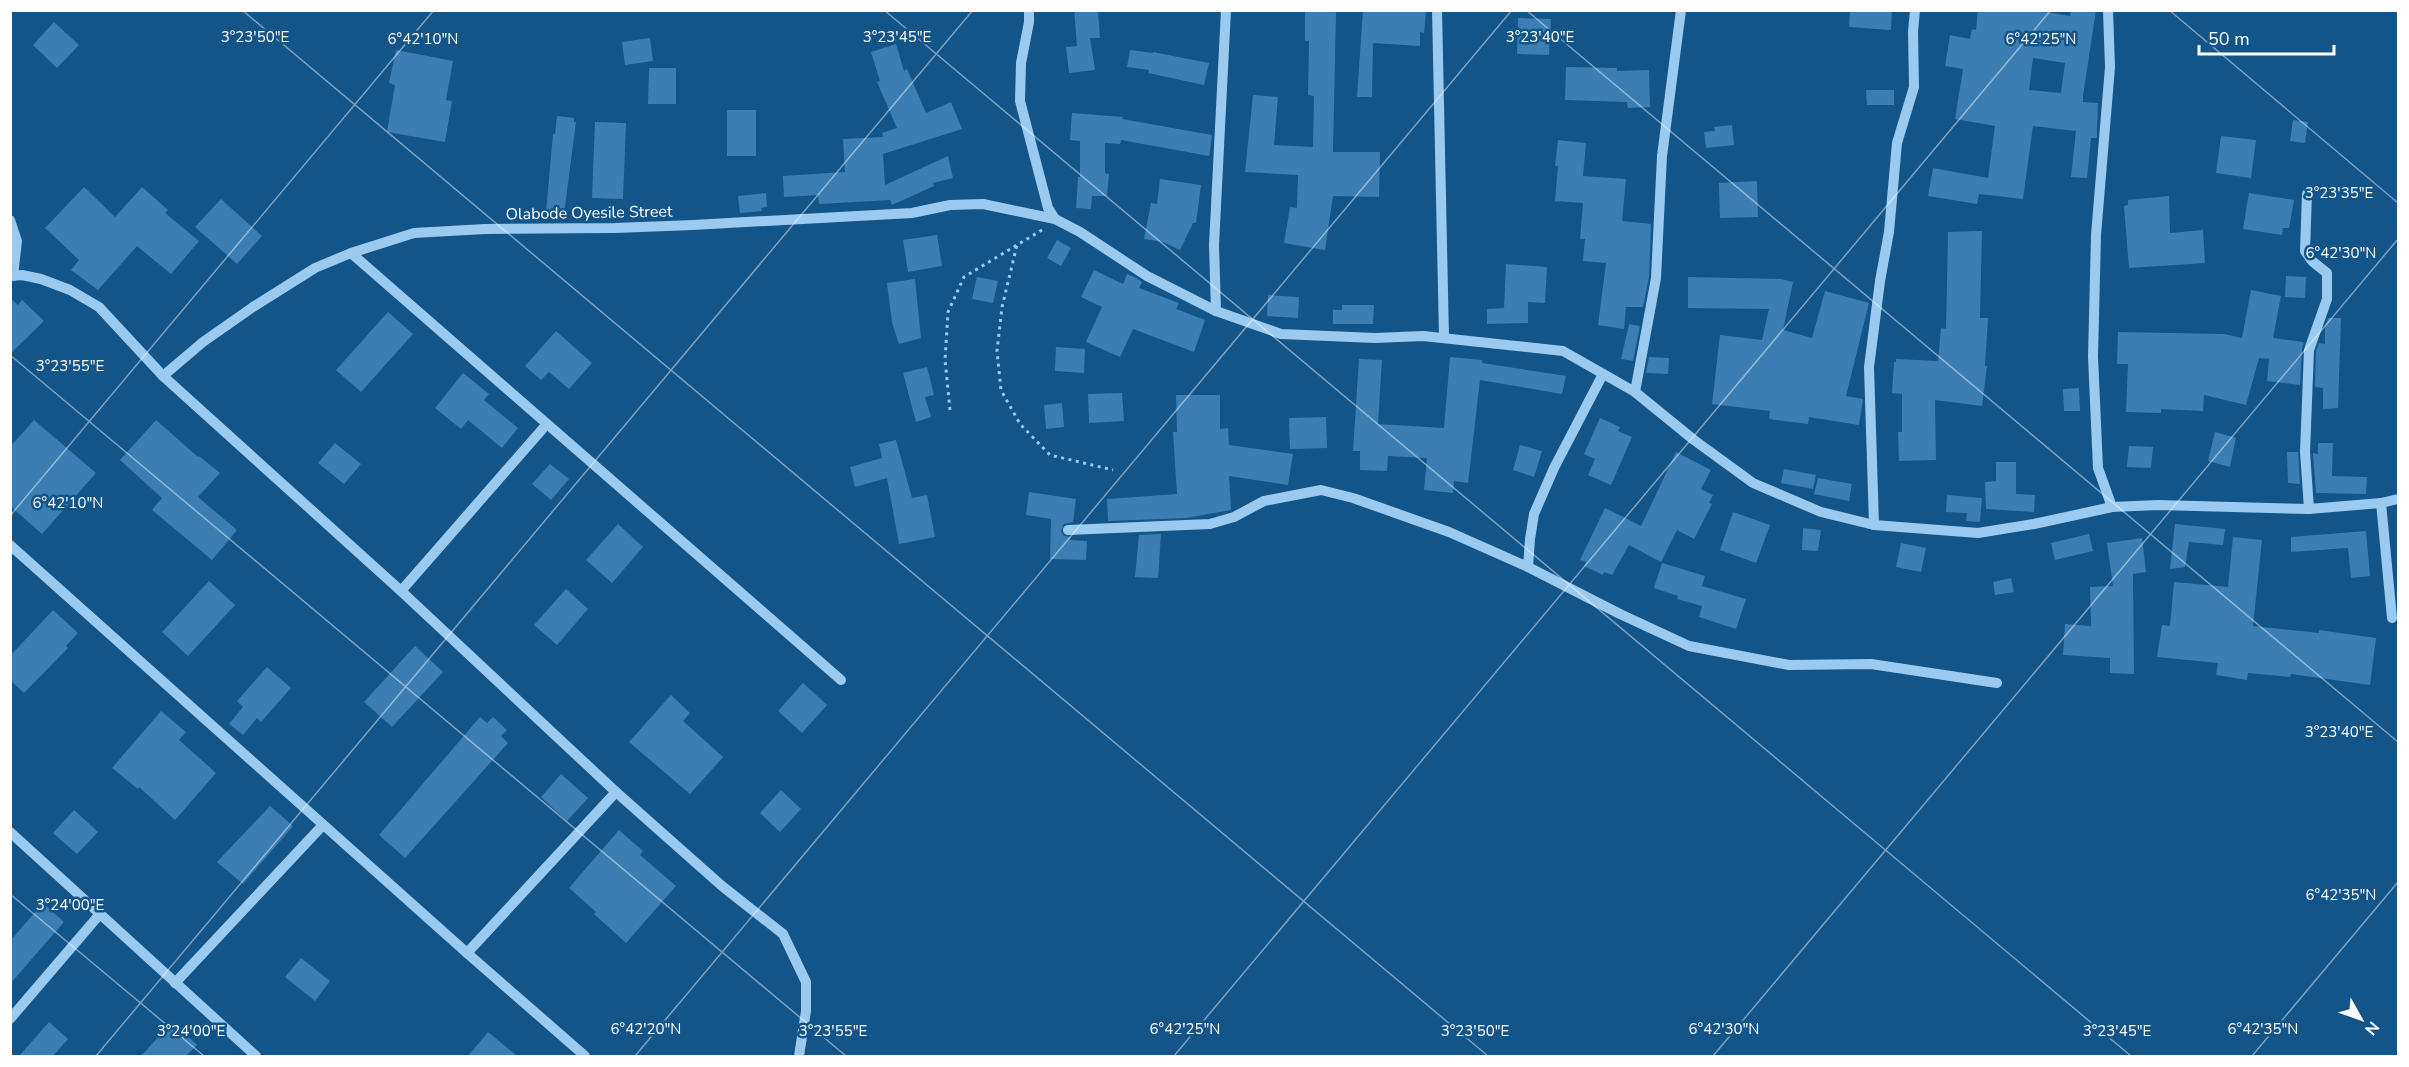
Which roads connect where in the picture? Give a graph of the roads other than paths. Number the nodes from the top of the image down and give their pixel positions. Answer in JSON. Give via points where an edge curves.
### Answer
{"nodes":[{"id":1,"x":1029,"y":10,"type":"edge"},
{"id":2,"x":1226,"y":10,"type":"edge"},
{"id":3,"x":1437,"y":10,"type":"edge"},
{"id":4,"x":1682,"y":10,"type":"edge"},
{"id":5,"x":1916,"y":10,"type":"edge"},
{"id":6,"x":2108,"y":10,"type":"edge"},
{"id":7,"x":2307,"y":194,"type":"dead end"},
{"id":8,"x":1055,"y":219,"type":"junction"},
{"id":9,"x":10,"y":220,"type":"edge"},
{"id":10,"x":351,"y":253,"type":"junction"},
{"id":11,"x":12,"y":276,"type":"edge"},
{"id":12,"x":1216,"y":311,"type":"junction"},
{"id":13,"x":1444,"y":338,"type":"junction"},
{"id":14,"x":1603,"y":374,"type":"junction"},
{"id":15,"x":163,"y":376,"type":"junction"},
{"id":16,"x":1635,"y":392,"type":"junction"},
{"id":17,"x":546,"y":425,"type":"junction"},
{"id":18,"x":2398,"y":499,"type":"edge"},
{"id":19,"x":2381,"y":503,"type":"junction"},
{"id":20,"x":2112,"y":507,"type":"junction"},
{"id":21,"x":2309,"y":509,"type":"junction"},
{"id":22,"x":1874,"y":525,"type":"junction"},
{"id":23,"x":1068,"y":530,"type":"dead end"},
{"id":24,"x":10,"y":545,"type":"edge"},
{"id":25,"x":1528,"y":567,"type":"junction"},
{"id":26,"x":401,"y":591,"type":"junction"},
{"id":27,"x":2392,"y":618,"type":"dead end"},
{"id":28,"x":841,"y":680,"type":"dead end"},
{"id":29,"x":1997,"y":683,"type":"dead end"},
{"id":30,"x":616,"y":792,"type":"junction"},
{"id":31,"x":323,"y":825,"type":"junction"},
{"id":32,"x":10,"y":832,"type":"edge"},
{"id":33,"x":100,"y":914,"type":"junction"},
{"id":34,"x":467,"y":953,"type":"junction"},
{"id":35,"x":175,"y":983,"type":"junction"},
{"id":36,"x":10,"y":1019,"type":"edge"},
{"id":37,"x":256,"y":1056,"type":"edge"},
{"id":38,"x":585,"y":1056,"type":"edge"},
{"id":39,"x":799,"y":1056,"type":"edge"}],
"edges":[{"from":1,"to":8,"type":"street","via":[[1020,101],[1048,208]]},
{"from":2,"to":12,"type":"street","via":[[1214,245]]},
{"from":3,"to":13,"type":"street"},
{"from":4,"to":16,"type":"street","via":[[1662,156],[1656,278]]},
{"from":5,"to":22,"type":"street","via":[[1914,87],[1897,143],[1889,232],[1869,367]]},
{"from":6,"to":20,"type":"street","via":[[2110,67],[2096,235],[2092,357],[2098,468]]},
{"from":7,"to":21,"type":"street","via":[[2305,251],[2327,273],[2327,299],[2309,350],[2305,452]]},
{"from":8,"to":10,"type":"street","name":"Olabode Oyesile Street","via":[[983,204],[950,205],[912,213],[717,224],[414,233]]},
{"from":8,"to":12,"type":"street","name":"Olabode Oyesile Street","via":[[1147,276]]},
{"from":9,"to":11,"type":"street","via":[[17,241]]},
{"from":10,"to":15,"type":"street","name":"Olabode Oyesile Street","via":[[315,268],[253,307],[202,342]]},
{"from":10,"to":17,"type":"street"},
{"from":11,"to":15,"type":"street","via":[[41,279],[99,307]]},
{"from":12,"to":13,"type":"street","name":"Olabode Oyesile Street","via":[[1281,334]]},
{"from":13,"to":14,"type":"street","name":"Olabode Oyesile Street","via":[[1563,351]]},
{"from":14,"to":16,"type":"street","name":"Olabode Oyesile Street"},
{"from":14,"to":25,"type":"street","via":[[1534,514]]},
{"from":15,"to":26,"type":"street"},
{"from":16,"to":22,"type":"street","name":"Olabode Oyesile Street","via":[[1753,483],[1821,512]]},
{"from":17,"to":26,"type":"street"},
{"from":17,"to":28,"type":"street"},
{"from":18,"to":19,"type":"street","name":"Olabode Oyesile Street"},
{"from":19,"to":21,"type":"street","name":"Olabode Oyesile Street"},
{"from":19,"to":27,"type":"street"},
{"from":20,"to":21,"type":"street","name":"Olabode Oyesile Street"},
{"from":20,"to":22,"type":"street","name":"Olabode Oyesile Street","via":[[1978,532]]},
{"from":23,"to":25,"type":"street","via":[[1210,524],[1264,501],[1321,490],[1449,532]]},
{"from":24,"to":31,"type":"street"},
{"from":25,"to":29,"type":"street","via":[[1689,646],[1789,665],[1871,664]]},
{"from":26,"to":30,"type":"street"},
{"from":30,"to":34,"type":"street"},
{"from":30,"to":39,"type":"street","via":[[783,934],[806,982]]},
{"from":31,"to":34,"type":"street"},
{"from":31,"to":35,"type":"street"},
{"from":32,"to":33,"type":"street"},
{"from":33,"to":35,"type":"street"},
{"from":33,"to":36,"type":"street"},
{"from":34,"to":38,"type":"street"},
{"from":35,"to":37,"type":"street"}]}
